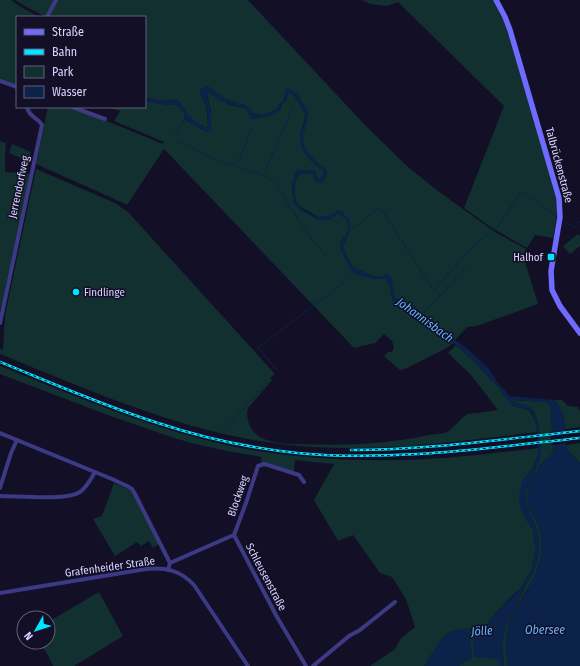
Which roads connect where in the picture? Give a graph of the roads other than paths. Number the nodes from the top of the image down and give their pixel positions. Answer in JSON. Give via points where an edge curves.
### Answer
{"nodes":[{"id":1,"x":56,"y":0,"type":"edge"},
{"id":2,"x":496,"y":0,"type":"edge"},
{"id":3,"x":48,"y":16,"type":"edge"},
{"id":4,"x":0,"y":81,"type":"edge"},
{"id":5,"x":16,"y":87,"type":"edge"},
{"id":6,"x":27,"y":108,"type":"edge"},
{"id":7,"x":75,"y":108,"type":"edge"},
{"id":8,"x":105,"y":119,"type":"dead end"},
{"id":9,"x":0,"y":323,"type":"edge"},
{"id":10,"x":580,"y":333,"type":"edge"},
{"id":11,"x":0,"y":433,"type":"edge"},
{"id":12,"x":17,"y":440,"type":"junction"},
{"id":13,"x":94,"y":472,"type":"junction"},
{"id":14,"x":304,"y":482,"type":"dead end"},
{"id":15,"x":0,"y":488,"type":"edge"},
{"id":16,"x":0,"y":496,"type":"edge"},
{"id":17,"x":234,"y":535,"type":"junction"},
{"id":18,"x":170,"y":564,"type":"junction"},
{"id":19,"x":168,"y":570,"type":"junction"},
{"id":20,"x":0,"y":593,"type":"edge"},
{"id":21,"x":395,"y":602,"type":"dead end"},
{"id":22,"x":248,"y":666,"type":"edge"},
{"id":23,"x":306,"y":666,"type":"edge"},
{"id":24,"x":313,"y":666,"type":"edge"}],
"edges":[{"from":1,"to":3,"type":"street"},
{"from":2,"to":10,"type":"main road","name":"Talbrückenstraße","via":[[512,36],[559,198],[560,217],[551,271],[552,290],[560,306]]},
{"from":4,"to":5,"type":"street"},
{"from":6,"to":9,"type":"street","name":"Jerrendorfweg","via":[[42,125]]},
{"from":7,"to":8,"type":"street"},
{"from":11,"to":12,"type":"street"},
{"from":12,"to":13,"type":"street"},
{"from":12,"to":15,"type":"street"},
{"from":13,"to":16,"type":"street","via":[[83,490],[71,496]]},
{"from":13,"to":18,"type":"street","via":[[132,489]]},
{"from":14,"to":17,"type":"street","name":"Blockweg","via":[[299,475],[264,464],[258,466]]},
{"from":17,"to":18,"type":"street","name":"Schleusenstraße"},
{"from":17,"to":23,"type":"street","name":"Schleusenstraße"},
{"from":18,"to":19,"type":"street"},
{"from":19,"to":20,"type":"street","name":"Grafenheider Straße","via":[[157,568]]},
{"from":19,"to":22,"type":"street","name":"Grafenheider Straße","via":[[184,576],[194,585]]},
{"from":21,"to":24,"type":"street","via":[[360,630],[348,636]]}]}
